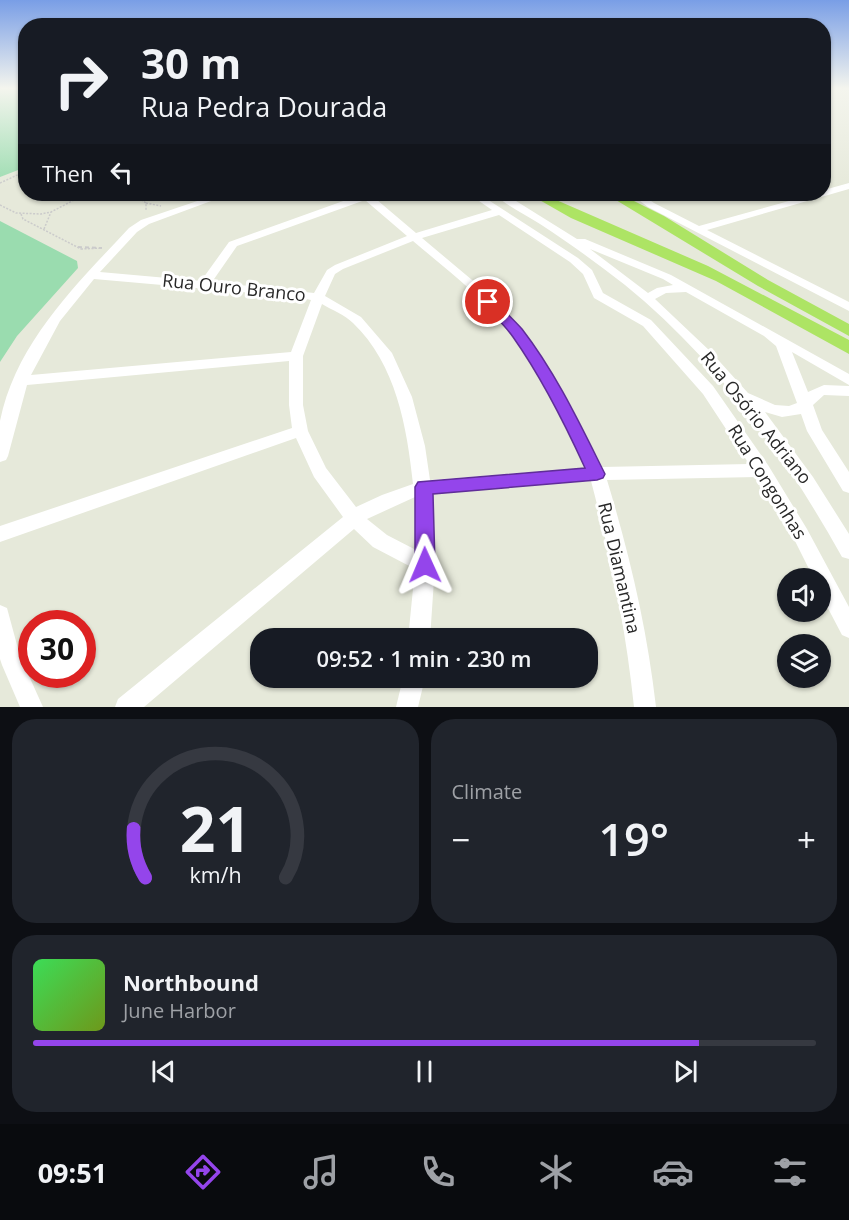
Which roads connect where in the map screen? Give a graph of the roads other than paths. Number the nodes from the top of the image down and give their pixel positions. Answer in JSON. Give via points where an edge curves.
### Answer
{"nodes":[{"id":1,"x":849,"y":186,"type":"edge"},
{"id":2,"x":831,"y":191,"type":"edge"},
{"id":3,"x":203,"y":201,"type":"edge"},
{"id":4,"x":349,"y":201,"type":"edge"},
{"id":5,"x":372,"y":201,"type":"edge"},
{"id":6,"x":485,"y":201,"type":"edge"},
{"id":7,"x":510,"y":201,"type":"edge"},
{"id":8,"x":549,"y":201,"type":"edge"},
{"id":9,"x":626,"y":201,"type":"edge"},
{"id":10,"x":646,"y":201,"type":"edge"},
{"id":11,"x":796,"y":201,"type":"edge"},
{"id":12,"x":500,"y":211,"type":"junction"},
{"id":13,"x":560,"y":232,"type":"junction"},
{"id":14,"x":690,"y":232,"type":"junction"},
{"id":15,"x":414,"y":237,"type":"junction"},
{"id":16,"x":633,"y":240,"type":"junction"},
{"id":17,"x":93,"y":275,"type":"junction"},
{"id":18,"x":205,"y":284,"type":"junction"},
{"id":19,"x":689,"y":289,"type":"junction"},
{"id":20,"x":318,"y":297,"type":"junction"},
{"id":21,"x":648,"y":299,"type":"junction"},
{"id":22,"x":849,"y":307,"type":"edge"},
{"id":23,"x":849,"y":331,"type":"edge"},
{"id":24,"x":769,"y":333,"type":"junction"},
{"id":25,"x":849,"y":348,"type":"edge"},
{"id":26,"x":296,"y":356,"type":"junction"},
{"id":27,"x":849,"y":380,"type":"edge"},
{"id":28,"x":21,"y":381,"type":"junction"},
{"id":29,"x":849,"y":391,"type":"edge"},
{"id":30,"x":739,"y":392,"type":"junction"},
{"id":31,"x":804,"y":405,"type":"junction"},
{"id":32,"x":300,"y":431,"type":"junction"},
{"id":33,"x":0,"y":456,"type":"edge"},
{"id":34,"x":762,"y":470,"type":"junction"},
{"id":35,"x":597,"y":474,"type":"junction"},
{"id":36,"x":849,"y":486,"type":"edge"},
{"id":37,"x":424,"y":487,"type":"junction"},
{"id":38,"x":354,"y":518,"type":"junction"},
{"id":39,"x":0,"y":534,"type":"edge"},
{"id":40,"x":849,"y":551,"type":"edge"},
{"id":41,"x":425,"y":565,"type":"junction"},
{"id":42,"x":0,"y":615,"type":"edge"},
{"id":43,"x":420,"y":628,"type":"edge"},
{"id":44,"x":849,"y":628,"type":"edge"},
{"id":45,"x":412,"y":688,"type":"edge"},
{"id":46,"x":32,"y":707,"type":"edge"},
{"id":47,"x":126,"y":707,"type":"edge"},
{"id":48,"x":407,"y":707,"type":"edge"},
{"id":49,"x":645,"y":707,"type":"edge"}],
"edges":[{"from":1,"to":2,"type":"street"},
{"from":3,"to":17,"type":"street","via":[[168,212],[133,230]]},
{"from":4,"to":18,"type":"street","via":[[232,244]]},
{"from":5,"to":15,"type":"street","name":"Rua Diamantina"},
{"from":6,"to":12,"type":"street","name":"Rua Congonhas"},
{"from":7,"to":13,"type":"street","name":"Rua Osório Adriano"},
{"from":8,"to":16,"type":"main road"},
{"from":9,"to":14,"type":"main road"},
{"from":10,"to":14,"type":"street"},
{"from":11,"to":14,"type":"street"},
{"from":12,"to":15,"type":"street"},
{"from":12,"to":34,"type":"street","name":"Rua Congonhas","via":[[583,267],[604,300],[647,324],[708,390]]},
{"from":13,"to":19,"type":"street","name":"Rua Osório Adriano"},
{"from":13,"to":21,"type":"street","name":"Rua Osório Adriano"},
{"from":14,"to":16,"type":"main road","via":[[669,238]]},
{"from":14,"to":22,"type":"street"},
{"from":14,"to":23,"type":"main road","via":[[763,283]]},
{"from":15,"to":20,"type":"street","via":[[339,267],[327,277]]},
{"from":15,"to":35,"type":"street","name":"Rua Diamantina","via":[[474,287],[517,332],[562,402]]},
{"from":16,"to":25,"type":"main road","via":[[757,296]]},
{"from":17,"to":18,"type":"street","name":"Rua Ouro Branco"},
{"from":17,"to":28,"type":"street","via":[[54,319]]},
{"from":18,"to":20,"type":"street","name":"Rua Ouro Branco"},
{"from":19,"to":21,"type":"street","via":[[664,290]]},
{"from":19,"to":24,"type":"street","name":"Rua Osório Adriano"},
{"from":20,"to":26,"type":"street"},
{"from":20,"to":37,"type":"street","name":"Rua Ouro Branco","via":[[363,324],[393,367],[413,426]]},
{"from":21,"to":30,"type":"street","name":"Rua Osório Adriano"},
{"from":24,"to":27,"type":"street"},
{"from":24,"to":31,"type":"street","name":"Rua Osório Adriano","via":[[788,355]]},
{"from":26,"to":28,"type":"street"},
{"from":26,"to":32,"type":"street"},
{"from":28,"to":33,"type":"street"},
{"from":29,"to":31,"type":"street","via":[[819,392]]},
{"from":30,"to":31,"type":"street","via":[[774,409],[788,411]]},
{"from":30,"to":40,"type":"street","name":"Rua Osório Adriano","via":[[814,490]]},
{"from":31,"to":36,"type":"street","name":"Rua Osório Adriano","via":[[815,431]]},
{"from":32,"to":38,"type":"street","via":[[320,472]]},
{"from":32,"to":39,"type":"street"},
{"from":34,"to":35,"type":"street"},
{"from":34,"to":44,"type":"street","name":"Rua Congonhas"},
{"from":35,"to":37,"type":"street"},
{"from":35,"to":49,"type":"street","name":"Rua Diamantina","via":[[622,562]]},
{"from":37,"to":38,"type":"street","via":[[375,504]]},
{"from":37,"to":41,"type":"street","name":"Rua Ouro Branco"},
{"from":38,"to":41,"type":"street","via":[[380,541]]},
{"from":38,"to":47,"type":"street"},
{"from":41,"to":43,"type":"street","name":"Rua Ouro Branco"},
{"from":42,"to":46,"type":"street","via":[[10,657]]},
{"from":45,"to":48,"type":"street"}]}
